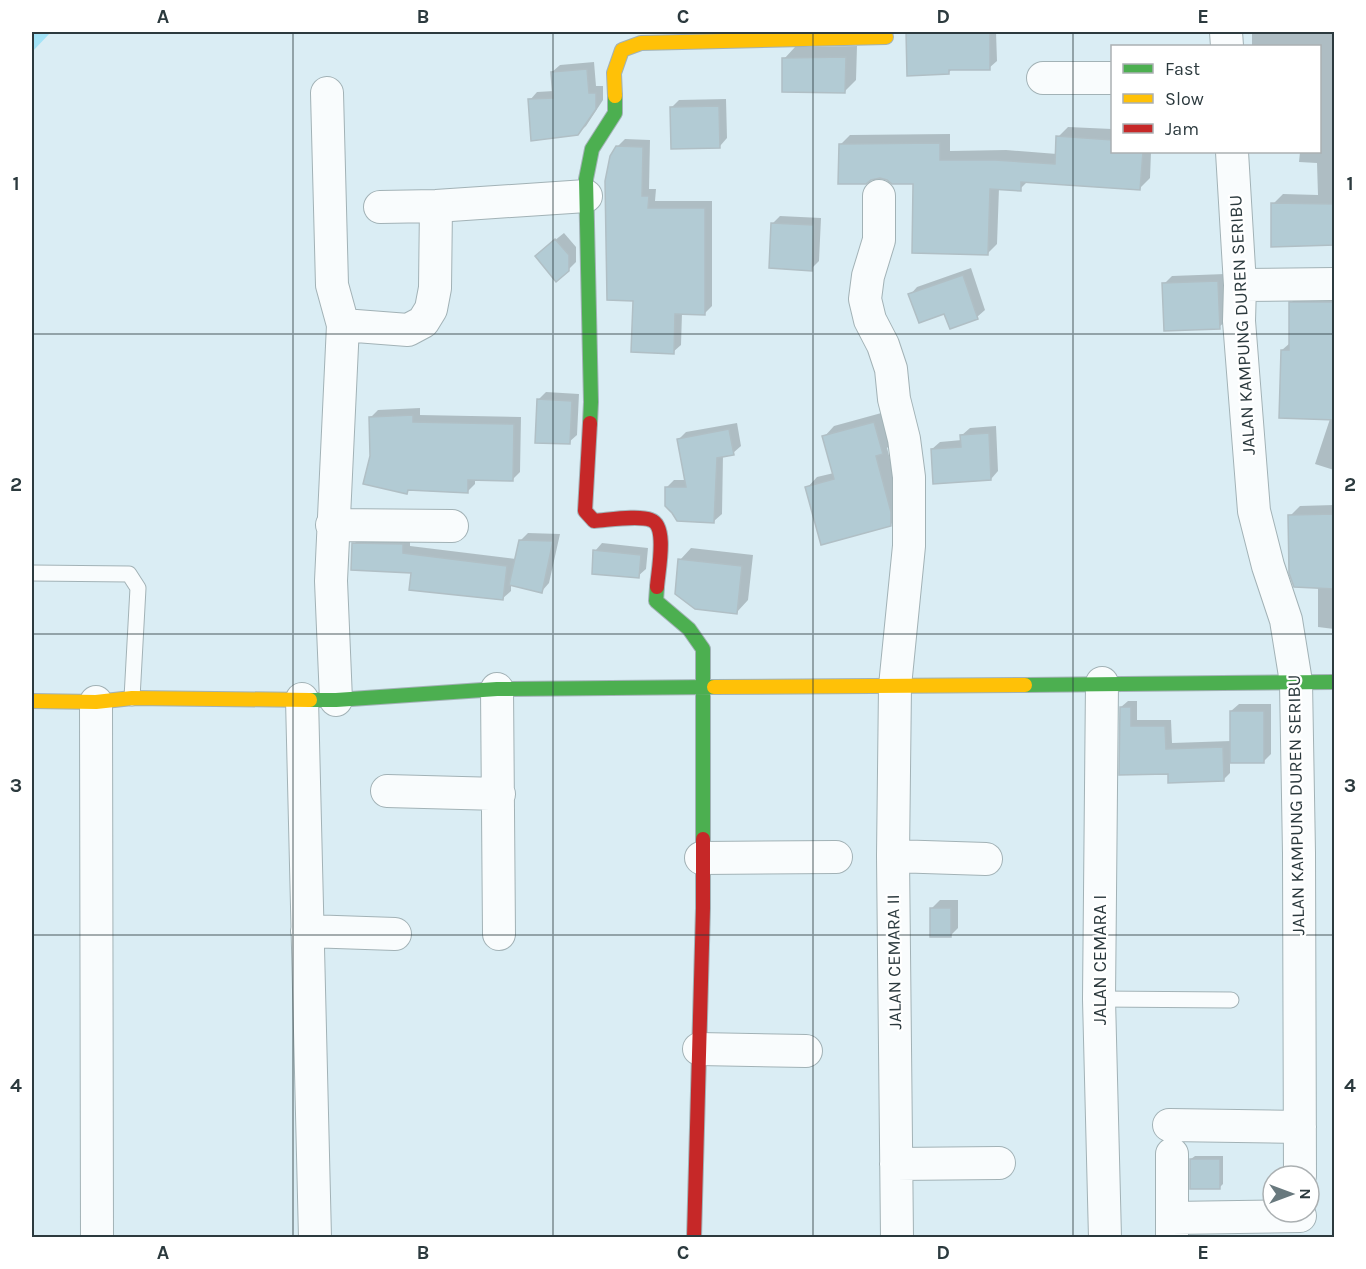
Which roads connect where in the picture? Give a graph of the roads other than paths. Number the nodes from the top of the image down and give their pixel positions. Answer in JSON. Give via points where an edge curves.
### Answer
{"nodes":[{"id":1,"x":886,"y":37,"type":"dead end"},
{"id":2,"x":1043,"y":78,"type":"dead end"},
{"id":3,"x":1111,"y":78,"type":"edge"},
{"id":4,"x":327,"y":93,"type":"dead end"},
{"id":5,"x":1232,"y":153,"type":"edge"},
{"id":6,"x":586,"y":196,"type":"junction"},
{"id":7,"x":879,"y":196,"type":"dead end"},
{"id":8,"x":436,"y":206,"type":"junction"},
{"id":9,"x":380,"y":207,"type":"dead end"},
{"id":10,"x":1335,"y":284,"type":"edge"},
{"id":11,"x":1240,"y":285,"type":"junction"},
{"id":12,"x":343,"y":325,"type":"junction"},
{"id":13,"x":333,"y":525,"type":"junction"},
{"id":14,"x":452,"y":526,"type":"dead end"},
{"id":15,"x":32,"y":573,"type":"edge"},
{"id":16,"x":1296,"y":682,"type":"junction"},
{"id":17,"x":1335,"y":682,"type":"edge"},
{"id":18,"x":1102,"y":683,"type":"junction"},
{"id":19,"x":702,"y":686,"type":"junction"},
{"id":20,"x":895,"y":686,"type":"junction"},
{"id":21,"x":497,"y":688,"type":"junction"},
{"id":22,"x":132,"y":698,"type":"junction"},
{"id":23,"x":302,"y":699,"type":"junction"},
{"id":24,"x":336,"y":700,"type":"junction"},
{"id":25,"x":32,"y":701,"type":"edge"},
{"id":26,"x":96,"y":702,"type":"junction"},
{"id":27,"x":387,"y":792,"type":"dead end"},
{"id":28,"x":499,"y":794,"type":"junction"},
{"id":29,"x":893,"y":856,"type":"junction"},
{"id":30,"x":836,"y":857,"type":"dead end"},
{"id":31,"x":701,"y":858,"type":"junction"},
{"id":32,"x":986,"y":859,"type":"dead end"},
{"id":33,"x":307,"y":931,"type":"junction"},
{"id":34,"x":395,"y":934,"type":"dead end"},
{"id":35,"x":499,"y":934,"type":"dead end"},
{"id":36,"x":1099,"y":999,"type":"junction"},
{"id":37,"x":1231,"y":1000,"type":"dead end"},
{"id":38,"x":699,"y":1049,"type":"junction"},
{"id":39,"x":806,"y":1051,"type":"dead end"},
{"id":40,"x":1300,"y":1126,"type":"junction"},
{"id":41,"x":999,"y":1163,"type":"dead end"},
{"id":42,"x":896,"y":1164,"type":"junction"},
{"id":43,"x":1300,"y":1164,"type":"edge"},
{"id":44,"x":1261,"y":1224,"type":"edge"},
{"id":45,"x":1172,"y":1228,"type":"edge"},
{"id":46,"x":97,"y":1238,"type":"edge"},
{"id":47,"x":315,"y":1238,"type":"edge"},
{"id":48,"x":694,"y":1238,"type":"edge"},
{"id":49,"x":897,"y":1238,"type":"edge"},
{"id":50,"x":1104,"y":1238,"type":"edge"}],
"edges":[{"from":1,"to":6,"type":"street","via":[[641,43],[622,50],[614,73],[615,113],[592,149]]},
{"from":2,"to":3,"type":"street"},
{"from":4,"to":12,"type":"street","via":[[332,285]]},
{"from":5,"to":11,"type":"street","name":"JALAN KAMPUNG DUREN SERIBU"},
{"from":6,"to":8,"type":"street"},
{"from":6,"to":19,"type":"street","via":[[591,402],[585,511],[594,521],[643,518],[659,526],[657,601],[699,637],[703,649]]},
{"from":7,"to":20,"type":"street","name":"JALAN CEMARA II","via":[[879,240],[865,299],[891,369],[909,477],[909,546]]},
{"from":8,"to":9,"type":"street"},
{"from":8,"to":12,"type":"street","via":[[435,288],[431,309],[423,322],[408,330]]},
{"from":10,"to":11,"type":"street"},
{"from":11,"to":16,"type":"street","name":"JALAN KAMPUNG DUREN SERIBU","via":[[1239,321],[1254,512],[1286,620]]},
{"from":12,"to":13,"type":"street"},
{"from":13,"to":14,"type":"street"},
{"from":13,"to":24,"type":"street","via":[[331,603]]},
{"from":15,"to":22,"type":"lane","via":[[129,574],[138,588]]},
{"from":16,"to":17,"type":"street"},
{"from":16,"to":18,"type":"street"},
{"from":16,"to":40,"type":"street","name":"JALAN KAMPUNG DUREN SERIBU"},
{"from":18,"to":20,"type":"street"},
{"from":18,"to":36,"type":"street","name":"JALAN CEMARA I"},
{"from":19,"to":20,"type":"street"},
{"from":19,"to":21,"type":"street"},
{"from":19,"to":31,"type":"street"},
{"from":20,"to":29,"type":"street","name":"JALAN CEMARA II"},
{"from":21,"to":24,"type":"street"},
{"from":21,"to":28,"type":"street"},
{"from":22,"to":23,"type":"street"},
{"from":22,"to":26,"type":"street"},
{"from":23,"to":24,"type":"street"},
{"from":23,"to":33,"type":"street"},
{"from":25,"to":26,"type":"street"},
{"from":26,"to":46,"type":"street"},
{"from":27,"to":28,"type":"street"},
{"from":28,"to":35,"type":"street"},
{"from":29,"to":32,"type":"street"},
{"from":29,"to":42,"type":"street","name":"JALAN CEMARA II"},
{"from":30,"to":31,"type":"street"},
{"from":31,"to":38,"type":"street"},
{"from":33,"to":34,"type":"street"},
{"from":33,"to":47,"type":"street"},
{"from":36,"to":37,"type":"lane"},
{"from":36,"to":50,"type":"street","name":"JALAN CEMARA I"},
{"from":38,"to":39,"type":"street"},
{"from":38,"to":48,"type":"street"},
{"from":40,"to":43,"type":"street","name":"JALAN KAMPUNG DUREN SERIBU"},
{"from":40,"to":45,"type":"street","via":[[1171,1140]]},
{"from":41,"to":42,"type":"street"},
{"from":42,"to":49,"type":"street","name":"JALAN CEMARA II"},
{"from":44,"to":45,"type":"street"}]}
